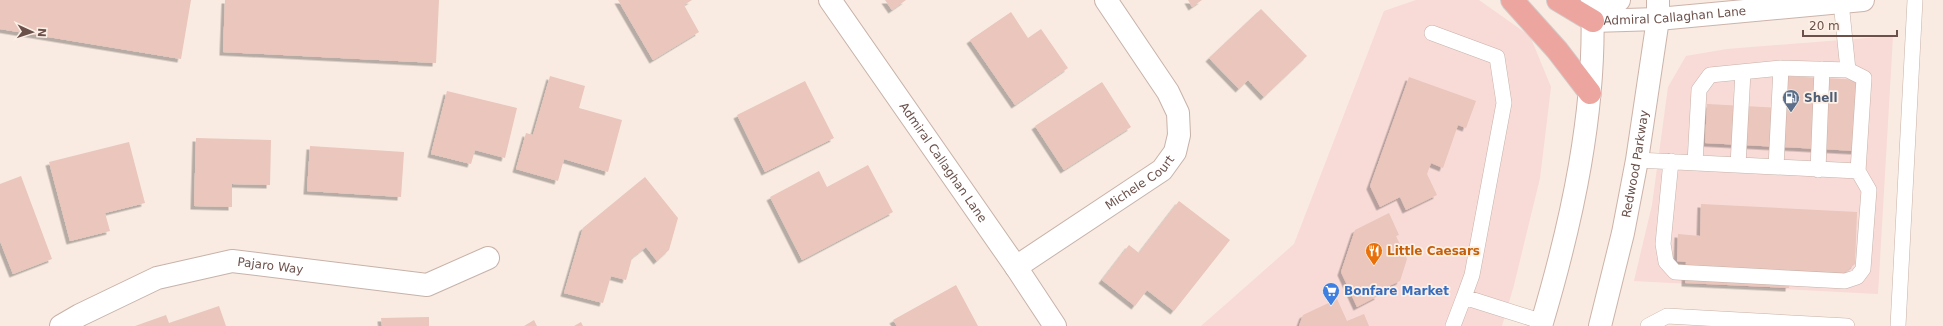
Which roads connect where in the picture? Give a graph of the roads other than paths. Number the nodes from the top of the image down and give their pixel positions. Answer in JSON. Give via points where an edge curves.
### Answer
{"nodes":[{"id":1,"x":830,"y":0,"type":"edge"},
{"id":2,"x":1106,"y":0,"type":"edge"},
{"id":3,"x":1512,"y":0,"type":"edge"},
{"id":4,"x":1558,"y":0,"type":"edge"},
{"id":5,"x":1619,"y":0,"type":"edge"},
{"id":6,"x":1863,"y":0,"type":"edge"},
{"id":7,"x":1915,"y":0,"type":"edge"},
{"id":8,"x":1841,"y":2,"type":"junction"},
{"id":9,"x":1592,"y":10,"type":"edge"},
{"id":10,"x":1658,"y":10,"type":"edge"},
{"id":11,"x":1432,"y":33,"type":"dead end"},
{"id":12,"x":1781,"y":68,"type":"junction"},
{"id":13,"x":1822,"y":69,"type":"junction"},
{"id":14,"x":1848,"y":70,"type":"junction"},
{"id":15,"x":1743,"y":72,"type":"junction"},
{"id":16,"x":1590,"y":92,"type":"junction"},
{"id":17,"x":1637,"y":160,"type":"junction"},
{"id":18,"x":1671,"y":162,"type":"junction"},
{"id":19,"x":1695,"y":163,"type":"junction"},
{"id":20,"x":1738,"y":165,"type":"junction"},
{"id":21,"x":1776,"y":167,"type":"junction"},
{"id":22,"x":1818,"y":170,"type":"junction"},
{"id":23,"x":1858,"y":171,"type":"junction"},
{"id":24,"x":488,"y":258,"type":"dead end"},
{"id":25,"x":1016,"y":266,"type":"junction"},
{"id":26,"x":1464,"y":297,"type":"junction"},
{"id":27,"x":1542,"y":324,"type":"edge"},
{"id":28,"x":61,"y":326,"type":"edge"},
{"id":29,"x":1055,"y":326,"type":"edge"},
{"id":30,"x":1454,"y":326,"type":"edge"},
{"id":31,"x":1600,"y":326,"type":"edge"},
{"id":32,"x":1648,"y":326,"type":"edge"},
{"id":33,"x":1847,"y":326,"type":"edge"},
{"id":34,"x":1898,"y":326,"type":"edge"}],
"edges":[{"from":1,"to":25,"type":"street","name":"Admiral Callaghan Lane"},
{"from":2,"to":25,"type":"street","name":"Michele Court","via":[[1168,92],[1178,113],[1179,135],[1175,152],[1162,170]]},
{"from":3,"to":16,"type":"highway"},
{"from":4,"to":9,"type":"highway"},
{"from":5,"to":9,"type":"street","name":"Admiral Callaghan Lane"},
{"from":6,"to":8,"type":"street","name":"Admiral Callaghan Lane"},
{"from":7,"to":34,"type":"lane"},
{"from":8,"to":10,"type":"street","name":"Admiral Callaghan Lane"},
{"from":8,"to":14,"type":"lane"},
{"from":9,"to":10,"type":"street","name":"Admiral Callaghan Lane"},
{"from":9,"to":16,"type":"street"},
{"from":10,"to":17,"type":"street","name":"Redwood Parkway"},
{"from":11,"to":26,"type":"lane","via":[[1497,57],[1504,102],[1472,275]]},
{"from":12,"to":13,"type":"lane"},
{"from":12,"to":15,"type":"lane"},
{"from":12,"to":21,"type":"lane"},
{"from":13,"to":14,"type":"lane"},
{"from":13,"to":22,"type":"lane"},
{"from":14,"to":23,"type":"lane","via":[[1864,78]]},
{"from":15,"to":19,"type":"lane","via":[[1710,75],[1699,90]]},
{"from":15,"to":20,"type":"lane"},
{"from":16,"to":27,"type":"street","via":[[1571,214]]},
{"from":17,"to":18,"type":"lane"},
{"from":17,"to":31,"type":"street","name":"Redwood Parkway","via":[[1623,233]]},
{"from":18,"to":19,"type":"lane"},
{"from":18,"to":23,"type":"lane","via":[[1663,244],[1666,262],[1675,272],[1845,281],[1857,277],[1863,269],[1870,190]]},
{"from":19,"to":20,"type":"lane"},
{"from":20,"to":21,"type":"lane"},
{"from":21,"to":22,"type":"lane"},
{"from":22,"to":23,"type":"lane"},
{"from":24,"to":28,"type":"street","name":"Pajaro Way","via":[[427,285],[232,261],[157,278]]},
{"from":25,"to":29,"type":"street","name":"Admiral Callaghan Lane"},
{"from":26,"to":27,"type":"lane"},
{"from":26,"to":30,"type":"lane"},
{"from":32,"to":33,"type":"lane","via":[[1666,316]]}]}
